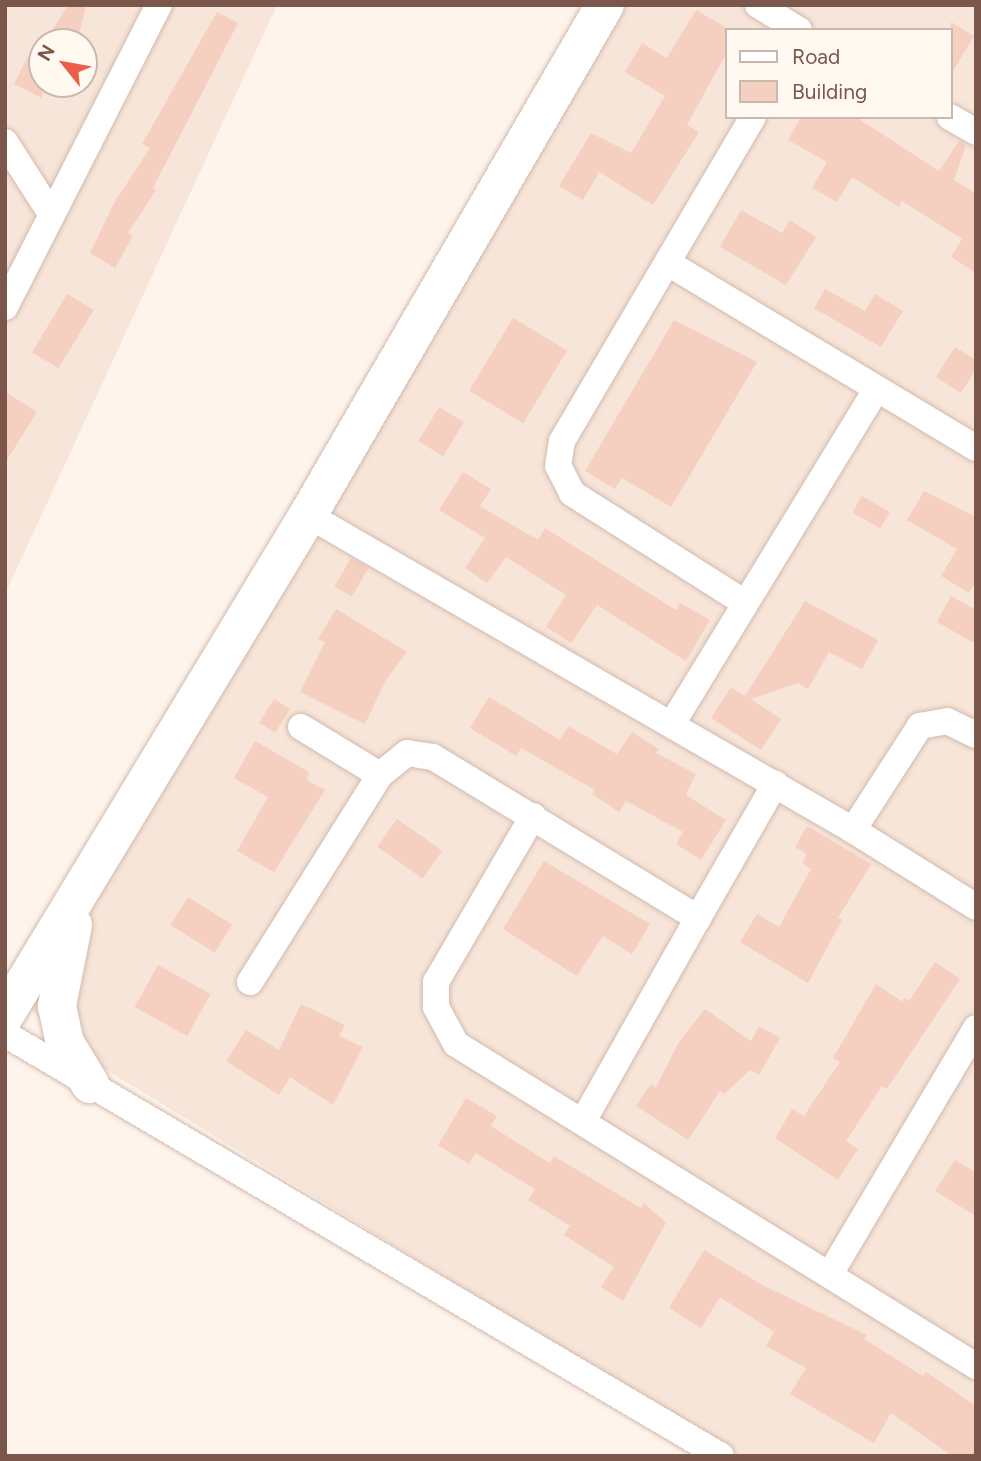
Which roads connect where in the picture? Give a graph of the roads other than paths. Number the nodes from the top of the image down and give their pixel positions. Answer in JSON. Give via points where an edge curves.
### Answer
{"nodes":[{"id":1,"x":159,"y":5,"type":"edge"},
{"id":2,"x":605,"y":5,"type":"edge"},
{"id":3,"x":758,"y":5,"type":"edge"},
{"id":4,"x":796,"y":28,"type":"edge"},
{"id":5,"x":752,"y":119,"type":"edge"},
{"id":6,"x":953,"y":119,"type":"edge"},
{"id":7,"x":976,"y":132,"type":"edge"},
{"id":8,"x":5,"y":142,"type":"edge"},
{"id":9,"x":51,"y":214,"type":"junction"},
{"id":10,"x":668,"y":263,"type":"junction"},
{"id":11,"x":5,"y":307,"type":"edge"},
{"id":12,"x":876,"y":390,"type":"junction"},
{"id":13,"x":976,"y":448,"type":"edge"},
{"id":14,"x":308,"y":514,"type":"junction"},
{"id":15,"x":745,"y":603,"type":"junction"},
{"id":16,"x":672,"y":723,"type":"junction"},
{"id":17,"x":301,"y":727,"type":"dead end"},
{"id":18,"x":976,"y":735,"type":"edge"},
{"id":19,"x":380,"y":775,"type":"junction"},
{"id":20,"x":775,"y":784,"type":"junction"},
{"id":21,"x":533,"y":816,"type":"junction"},
{"id":22,"x":853,"y":830,"type":"junction"},
{"id":23,"x":75,"y":906,"type":"junction"},
{"id":24,"x":976,"y":907,"type":"edge"},
{"id":25,"x":698,"y":918,"type":"junction"},
{"id":26,"x":250,"y":982,"type":"dead end"},
{"id":27,"x":5,"y":1015,"type":"edge"},
{"id":28,"x":976,"y":1028,"type":"edge"},
{"id":29,"x":5,"y":1034,"type":"edge"},
{"id":30,"x":967,"y":1061,"type":"edge"},
{"id":31,"x":90,"y":1084,"type":"junction"},
{"id":32,"x":583,"y":1121,"type":"junction"},
{"id":33,"x":830,"y":1274,"type":"junction"},
{"id":34,"x":976,"y":1366,"type":"edge"},
{"id":35,"x":721,"y":1456,"type":"edge"}],
"edges":[{"from":1,"to":9,"type":"street"},
{"from":2,"to":14,"type":"main road"},
{"from":3,"to":4,"type":"street"},
{"from":5,"to":10,"type":"street"},
{"from":6,"to":7,"type":"street"},
{"from":8,"to":9,"type":"street"},
{"from":9,"to":11,"type":"street"},
{"from":10,"to":12,"type":"street"},
{"from":10,"to":15,"type":"street","via":[[562,441],[558,466],[572,494]]},
{"from":12,"to":13,"type":"street"},
{"from":12,"to":15,"type":"street"},
{"from":14,"to":16,"type":"street"},
{"from":14,"to":23,"type":"main road"},
{"from":15,"to":16,"type":"street"},
{"from":16,"to":20,"type":"street"},
{"from":17,"to":19,"type":"street"},
{"from":18,"to":22,"type":"street","via":[[947,721],[919,726]]},
{"from":19,"to":21,"type":"street","via":[[393,761],[418,752]]},
{"from":19,"to":26,"type":"street"},
{"from":20,"to":22,"type":"street"},
{"from":20,"to":25,"type":"street"},
{"from":21,"to":25,"type":"street"},
{"from":21,"to":32,"type":"street","via":[[441,971],[436,1007],[456,1044]]},
{"from":22,"to":24,"type":"street"},
{"from":23,"to":27,"type":"main road"},
{"from":23,"to":31,"type":"main road","via":[[57,1006],[65,1043]]},
{"from":25,"to":32,"type":"street"},
{"from":28,"to":30,"type":"street"},
{"from":29,"to":31,"type":"street"},
{"from":30,"to":33,"type":"street"},
{"from":31,"to":35,"type":"street"},
{"from":32,"to":33,"type":"street"},
{"from":33,"to":34,"type":"street"}]}
